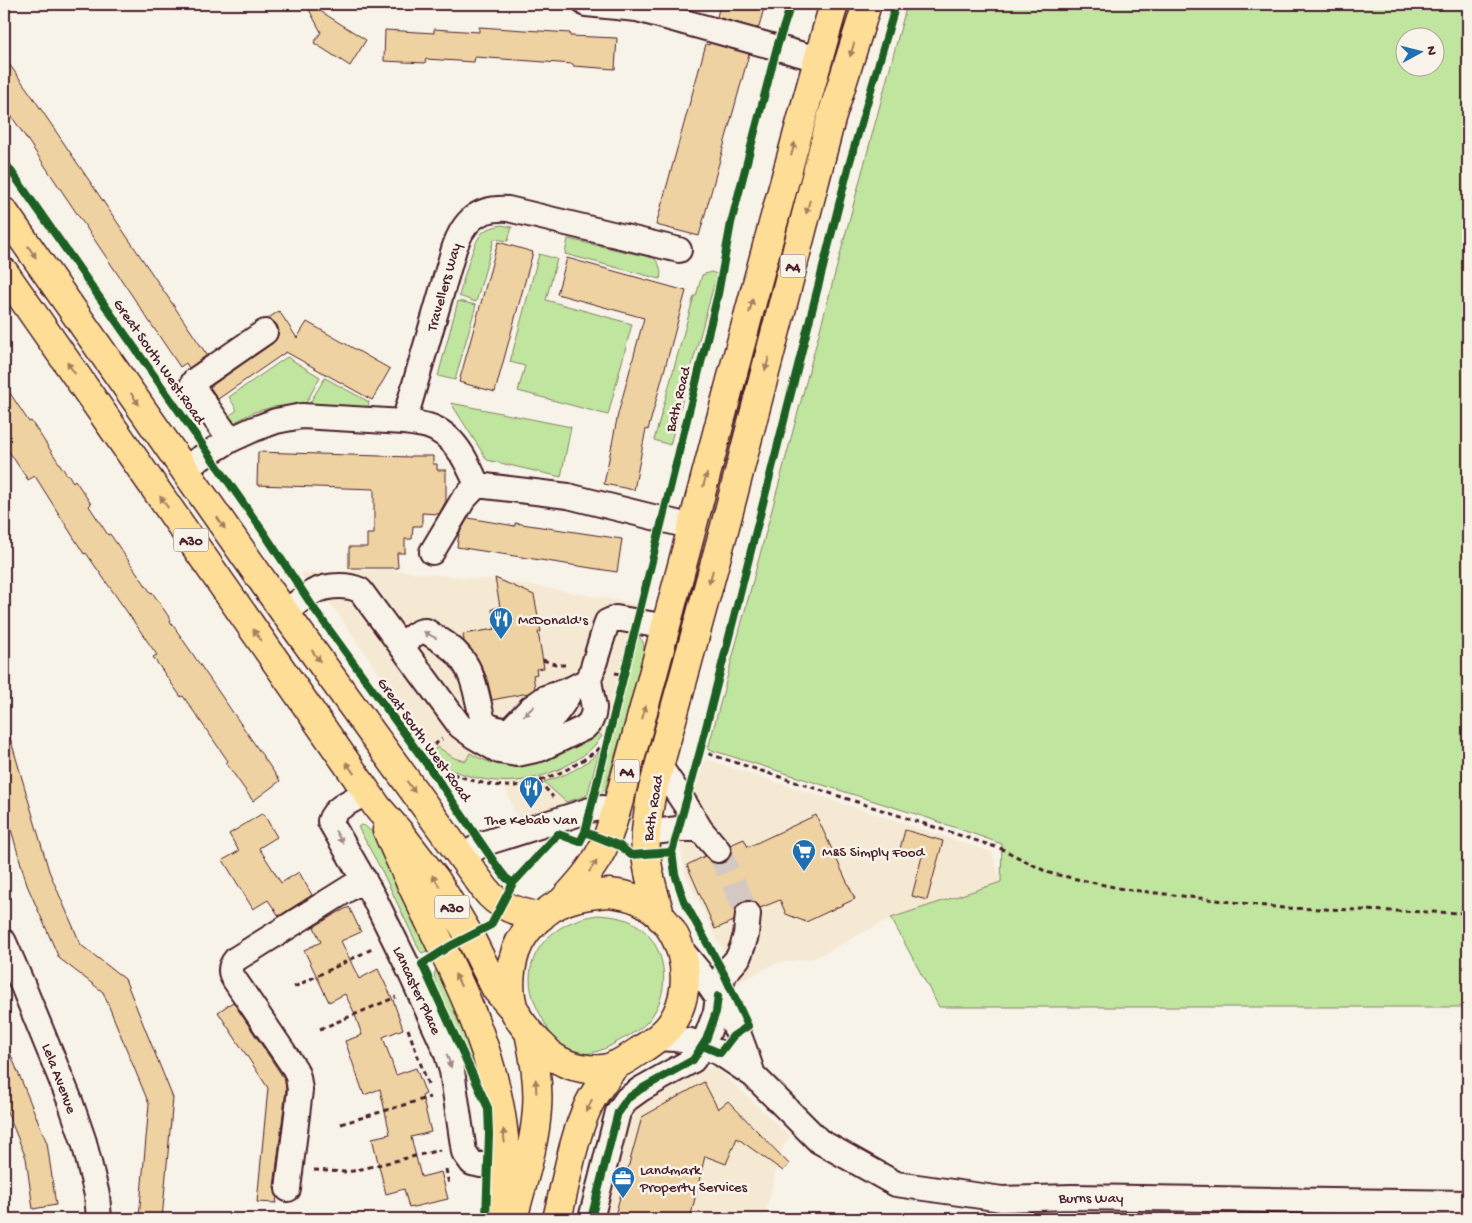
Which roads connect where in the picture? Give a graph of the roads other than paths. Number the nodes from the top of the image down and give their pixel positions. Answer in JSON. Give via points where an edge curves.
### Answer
{"nodes":[{"id":1,"x":586,"y":4,"type":"edge"},
{"id":2,"x":834,"y":4,"type":"edge"},
{"id":3,"x":867,"y":4,"type":"edge"},
{"id":4,"x":818,"y":59,"type":"junction"},
{"id":5,"x":4,"y":212,"type":"edge"},
{"id":6,"x":679,"y":250,"type":"dead end"},
{"id":7,"x":4,"y":272,"type":"edge"},
{"id":8,"x":264,"y":332,"type":"dead end"},
{"id":9,"x":404,"y":422,"type":"junction"},
{"id":10,"x":230,"y":440,"type":"junction"},
{"id":11,"x":183,"y":469,"type":"junction"},
{"id":12,"x":477,"y":485,"type":"junction"},
{"id":13,"x":693,"y":527,"type":"junction"},
{"id":14,"x":432,"y":552,"type":"dead end"},
{"id":15,"x":285,"y":613,"type":"junction"},
{"id":16,"x":667,"y":627,"type":"junction"},
{"id":17,"x":401,"y":646,"type":"junction"},
{"id":18,"x":580,"y":684,"type":"junction"},
{"id":19,"x":659,"y":765,"type":"junction"},
{"id":20,"x":372,"y":800,"type":"junction"},
{"id":21,"x":616,"y":811,"type":"junction"},
{"id":22,"x":700,"y":829,"type":"junction"},
{"id":23,"x":646,"y":833,"type":"junction"},
{"id":24,"x":718,"y":850,"type":"tunnel mouth"},
{"id":25,"x":462,"y":857,"type":"junction"},
{"id":26,"x":364,"y":879,"type":"junction"},
{"id":27,"x":551,"y":910,"type":"junction"},
{"id":28,"x":748,"y":914,"type":"tunnel mouth"},
{"id":29,"x":661,"y":918,"type":"junction"},
{"id":30,"x":4,"y":942,"type":"edge"},
{"id":31,"x":681,"y":950,"type":"junction"},
{"id":32,"x":718,"y":996,"type":"junction"},
{"id":33,"x":522,"y":1022,"type":"junction"},
{"id":34,"x":656,"y":1038,"type":"junction"},
{"id":35,"x":698,"y":1053,"type":"junction"},
{"id":36,"x":615,"y":1066,"type":"junction"},
{"id":37,"x":753,"y":1075,"type":"junction"},
{"id":38,"x":516,"y":1166,"type":"junction"},
{"id":39,"x":289,"y":1179,"type":"road end"},
{"id":40,"x":1468,"y":1202,"type":"edge"},
{"id":41,"x":1002,"y":1209,"type":"edge"},
{"id":42,"x":99,"y":1219,"type":"edge"},
{"id":43,"x":506,"y":1219,"type":"edge"},
{"id":44,"x":513,"y":1219,"type":"edge"},
{"id":45,"x":557,"y":1219,"type":"edge"},
{"id":46,"x":590,"y":1219,"type":"edge"}],
"edges":[{"from":1,"to":4,"type":"street","via":[[637,9]]},
{"from":2,"to":4,"type":"highway","name":"Bath Road","number":"A4"},
{"from":3,"to":19,"type":"highway","name":"Bath Road","number":"A4","one_way":true,"via":[[831,119],[722,540]]},
{"from":13,"to":4,"type":"highway","name":"Bath Road","number":"A4","one_way":true},
{"from":5,"to":11,"type":"highway","number":"A30","one_way":true},
{"from":6,"to":9,"type":"street","name":"Travellers Way","via":[[508,209],[496,208],[479,214],[465,225],[458,236]]},
{"from":20,"to":7,"type":"highway","number":"A30","one_way":true},
{"from":8,"to":10,"type":"street","via":[[194,381],[192,386]]},
{"from":9,"to":10,"type":"street","via":[[302,416],[254,428]]},
{"from":9,"to":12,"type":"street","via":[[427,426],[446,436],[467,462]]},
{"from":10,"to":11,"type":"street"},
{"from":11,"to":15,"type":"highway","number":"A30","one_way":true},
{"from":12,"to":13,"type":"street","via":[[568,496]]},
{"from":12,"to":14,"type":"street","via":[[463,500]]},
{"from":13,"to":16,"type":"highway","name":"Bath Road","number":"A4"},
{"from":15,"to":17,"type":"street","via":[[319,589],[328,586],[356,588],[363,592]]},
{"from":15,"to":25,"type":"highway","number":"A30","one_way":true},
{"from":16,"to":18,"type":"street","via":[[616,618],[610,620]]},
{"from":21,"to":16,"type":"highway","name":"Bath Road","number":"A4","one_way":true},
{"from":18,"to":17,"type":"street","one_way":true,"via":[[543,727],[528,736],[519,736],[483,721],[474,683],[464,662],[452,648],[426,631]]},
{"from":17,"to":18,"type":"street","via":[[460,726],[490,747],[508,754],[540,749],[588,725],[594,708]]},
{"from":19,"to":22,"type":"street"},
{"from":19,"to":23,"type":"highway","name":"Bath Road","number":"A4"},
{"from":20,"to":26,"type":"street","name":"Lancaster Place","one_way":true,"via":[[340,808],[330,821]]},
{"from":33,"to":20,"type":"highway","number":"A30","one_way":true,"via":[[496,989],[436,880]]},
{"from":38,"to":20,"type":"highway","one_way":true,"via":[[504,1132],[490,1067],[470,1008]]},
{"from":21,"to":25,"type":"street","via":[[590,810],[482,844]]},
{"from":27,"to":21,"type":"highway","name":"Bath Road","number":"A4","one_way":true,"via":[[586,876],[606,841]]},
{"from":22,"to":23,"type":"street","via":[[678,828]]},
{"from":22,"to":24,"type":"street"},
{"from":23,"to":29,"type":"highway","name":"Bath Road","number":"A4","via":[[646,854]]},
{"from":25,"to":27,"type":"highway","number":"A30","via":[[485,889],[502,905],[512,910]]},
{"from":26,"to":38,"type":"street","name":"Lancaster Place","one_way":true,"via":[[448,1056],[464,1152],[472,1163]]},
{"from":26,"to":39,"type":"street","via":[[231,964],[234,979],[298,1077],[300,1090]]},
{"from":27,"to":29,"type":"highway","via":[[594,894],[609,893],[638,900]]},
{"from":27,"to":33,"type":"highway","via":[[524,935],[514,958],[511,990]]},
{"from":28,"to":32,"type":"street","via":[[743,945],[738,958],[724,974]]},
{"from":29,"to":31,"type":"highway"},
{"from":30,"to":42,"type":"street","name":"Lela Avenue","via":[[70,1101],[95,1186]]},
{"from":31,"to":32,"type":"street","name":"Burns Way"},
{"from":31,"to":34,"type":"highway","via":[[685,978],[683,995],[673,1022]]},
{"from":32,"to":35,"type":"street","via":[[716,1012]]},
{"from":32,"to":37,"type":"street","name":"Burns Way","via":[[738,1032]]},
{"from":33,"to":36,"type":"highway","via":[[559,1060],[593,1069]]},
{"from":38,"to":33,"type":"highway","one_way":true,"via":[[534,1132],[537,1108],[535,1068]]},
{"from":34,"to":35,"type":"street","name":"Burns Way","via":[[690,1041]]},
{"from":34,"to":36,"type":"highway"},
{"from":35,"to":37,"type":"street","name":"Burns Way","via":[[720,1053]]},
{"from":35,"to":46,"type":"street","via":[[627,1099],[618,1112]]},
{"from":36,"to":45,"type":"highway","one_way":true,"via":[[589,1104]]},
{"from":37,"to":41,"type":"street","name":"Burns Way","via":[[819,1141],[896,1184]]},
{"from":38,"to":43,"type":"highway"},
{"from":38,"to":44,"type":"highway"},
{"from":40,"to":41,"type":"street","name":"Burns Way","via":[[1092,1197]]}]}
